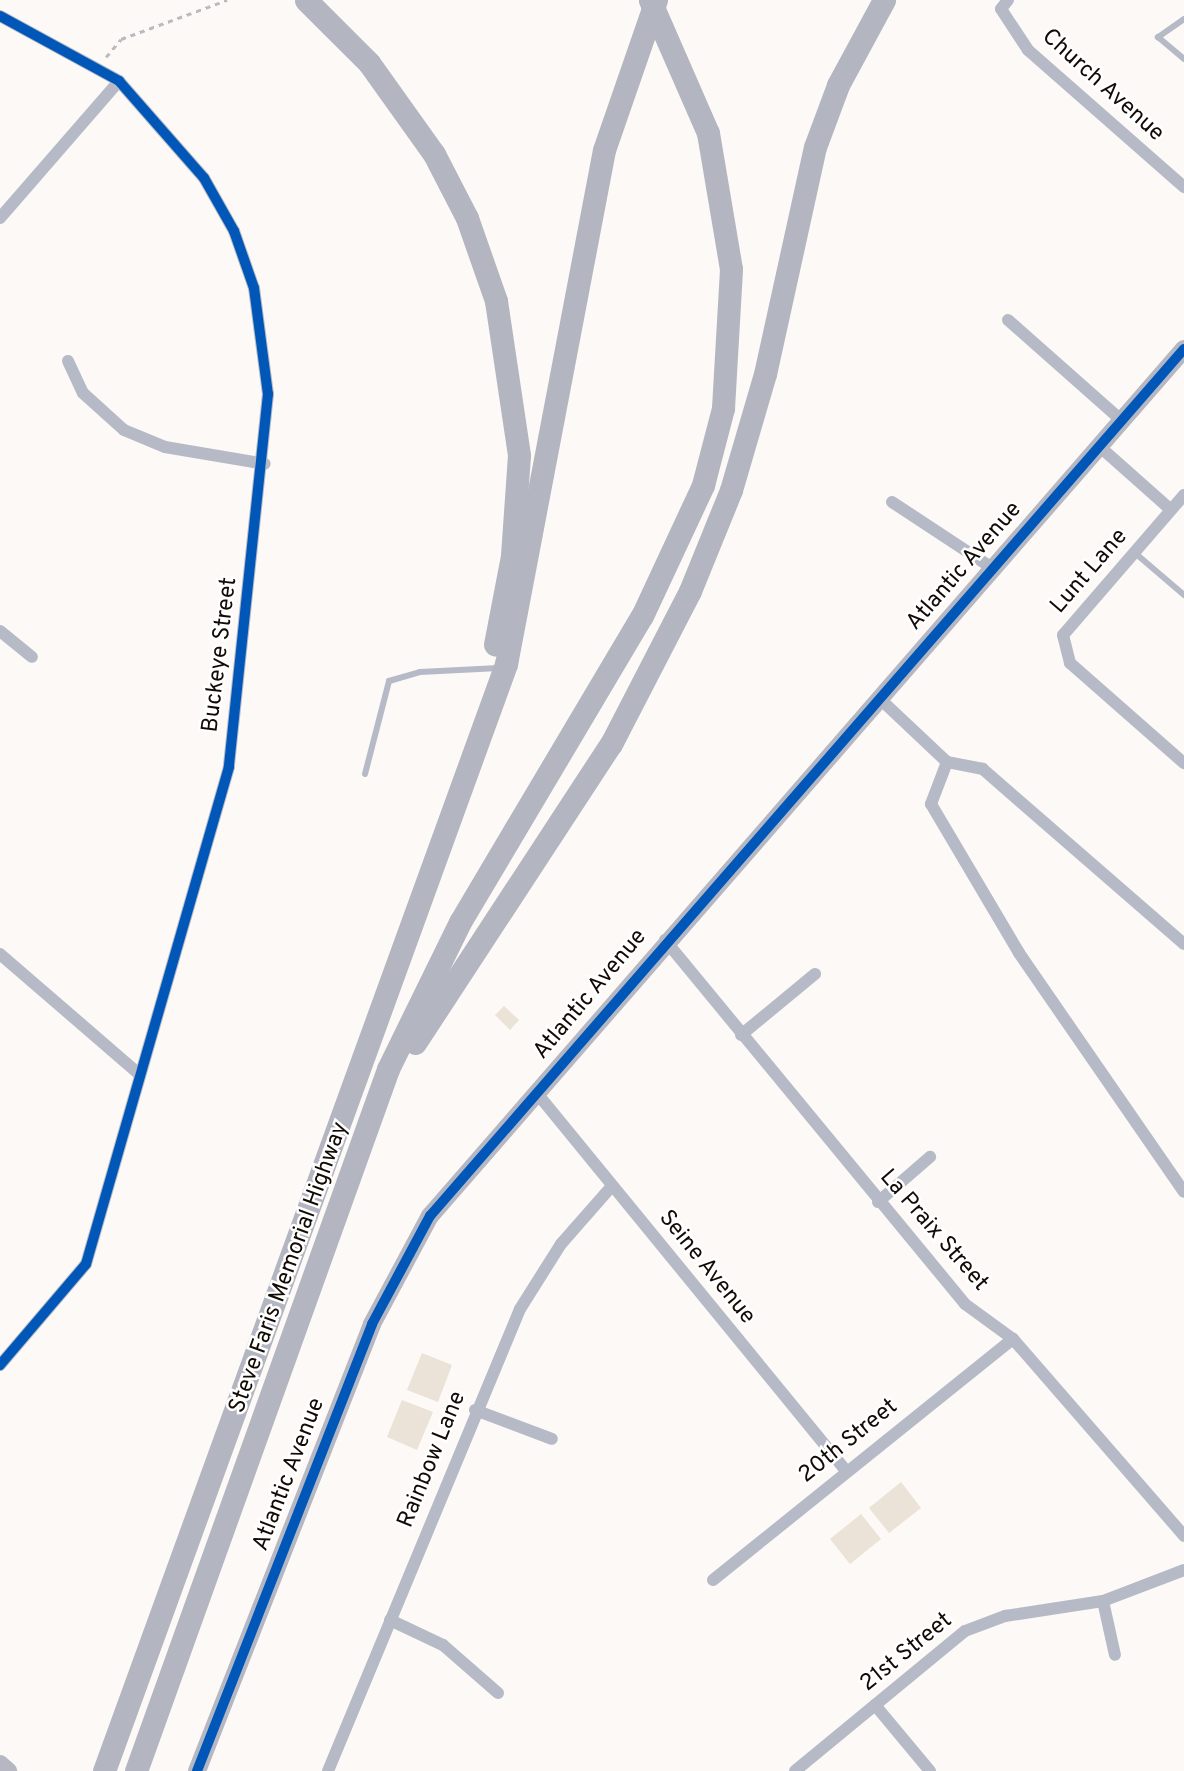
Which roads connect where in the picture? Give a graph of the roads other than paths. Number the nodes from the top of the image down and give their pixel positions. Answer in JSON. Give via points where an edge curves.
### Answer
{"nodes":[{"id":1,"x":306,"y":0,"type":"edge"},
{"id":2,"x":653,"y":0,"type":"edge"},
{"id":3,"x":884,"y":0,"type":"edge"},
{"id":4,"x":1004,"y":5,"type":"edge"},
{"id":5,"x":0,"y":16,"type":"edge"},
{"id":6,"x":1184,"y":19,"type":"edge"},
{"id":7,"x":1184,"y":59,"type":"edge"},
{"id":8,"x":119,"y":81,"type":"junction"},
{"id":9,"x":1184,"y":187,"type":"edge"},
{"id":10,"x":0,"y":218,"type":"edge"},
{"id":11,"x":1008,"y":320,"type":"dead end"},
{"id":12,"x":1184,"y":349,"type":"edge"},
{"id":13,"x":68,"y":361,"type":"dead end"},
{"id":14,"x":1121,"y":420,"type":"junction"},
{"id":15,"x":1099,"y":446,"type":"junction"},
{"id":16,"x":265,"y":464,"type":"junction"},
{"id":17,"x":1184,"y":495,"type":"edge"},
{"id":18,"x":892,"y":502,"type":"dead end"},
{"id":19,"x":1171,"y":510,"type":"junction"},
{"id":20,"x":1135,"y":552,"type":"junction"},
{"id":21,"x":992,"y":568,"type":"junction"},
{"id":22,"x":1184,"y":595,"type":"edge"},
{"id":23,"x":0,"y":631,"type":"edge"},
{"id":24,"x":32,"y":657,"type":"dead end"},
{"id":25,"x":498,"y":667,"type":"junction"},
{"id":26,"x":878,"y":697,"type":"junction"},
{"id":27,"x":947,"y":762,"type":"junction"},
{"id":28,"x":1184,"y":763,"type":"edge"},
{"id":29,"x":365,"y":774,"type":"dead end"},
{"id":30,"x":665,"y":940,"type":"junction"},
{"id":31,"x":1184,"y":944,"type":"edge"},
{"id":32,"x":0,"y":954,"type":"edge"},
{"id":33,"x":816,"y":974,"type":"dead end"},
{"id":34,"x":741,"y":1035,"type":"junction"},
{"id":35,"x":138,"y":1073,"type":"junction"},
{"id":36,"x":536,"y":1092,"type":"junction"},
{"id":37,"x":930,"y":1157,"type":"dead end"},
{"id":38,"x":612,"y":1186,"type":"junction"},
{"id":39,"x":1184,"y":1192,"type":"edge"},
{"id":40,"x":878,"y":1202,"type":"junction"},
{"id":41,"x":1013,"y":1339,"type":"junction"},
{"id":42,"x":285,"y":1363,"type":"junction"},
{"id":43,"x":0,"y":1365,"type":"edge"},
{"id":44,"x":475,"y":1410,"type":"junction"},
{"id":45,"x":552,"y":1439,"type":"dead end"},
{"id":46,"x":845,"y":1471,"type":"junction"},
{"id":47,"x":1184,"y":1536,"type":"edge"},
{"id":48,"x":1184,"y":1570,"type":"edge"},
{"id":49,"x":713,"y":1580,"type":"dead end"},
{"id":50,"x":1103,"y":1601,"type":"junction"},
{"id":51,"x":390,"y":1620,"type":"junction"},
{"id":52,"x":1115,"y":1655,"type":"dead end"},
{"id":53,"x":498,"y":1693,"type":"dead end"},
{"id":54,"x":875,"y":1705,"type":"junction"},
{"id":55,"x":0,"y":1764,"type":"edge"},
{"id":56,"x":8,"y":1771,"type":"edge"},
{"id":57,"x":104,"y":1771,"type":"edge"},
{"id":58,"x":136,"y":1771,"type":"edge"},
{"id":59,"x":197,"y":1771,"type":"edge"},
{"id":60,"x":328,"y":1771,"type":"edge"},
{"id":61,"x":795,"y":1771,"type":"edge"},
{"id":62,"x":930,"y":1771,"type":"edge"}],
"edges":[{"from":1,"to":25,"type":"highway","via":[[369,63],[429,146],[467,218],[496,301],[514,390],[519,477]]},
{"from":2,"to":25,"type":"highway","via":[[604,150]]},
{"from":2,"to":42,"type":"highway","via":[[708,133],[731,269],[723,408],[703,485],[642,616],[493,864],[408,1025]]},
{"from":3,"to":42,"type":"highway","via":[[838,85],[815,147],[765,374],[731,490],[690,591],[611,744],[457,972],[398,1074]]},
{"from":4,"to":9,"type":"street","name":"Church Avenue","via":[[1028,50]]},
{"from":5,"to":8,"type":"street","name":"Buckeye Street"},
{"from":6,"to":7,"type":"lane","via":[[1158,37]]},
{"from":8,"to":10,"type":"street"},
{"from":8,"to":16,"type":"street","name":"Buckeye Street","via":[[204,178],[246,261],[266,354]]},
{"from":11,"to":14,"type":"street"},
{"from":12,"to":14,"type":"street","name":"Atlantic Avenue"},
{"from":13,"to":16,"type":"street","via":[[83,393],[124,430],[165,447]]},
{"from":14,"to":15,"type":"street","name":"Atlantic Avenue"},
{"from":15,"to":19,"type":"street"},
{"from":15,"to":21,"type":"street","name":"Atlantic Avenue"},
{"from":16,"to":35,"type":"street","name":"Buckeye Street","via":[[229,767]]},
{"from":17,"to":19,"type":"street","name":"Lunt Lane"},
{"from":18,"to":21,"type":"street"},
{"from":19,"to":20,"type":"street","name":"Lunt Lane"},
{"from":20,"to":22,"type":"lane"},
{"from":20,"to":28,"type":"street","name":"Lunt Lane","via":[[1063,635],[1070,663]]},
{"from":21,"to":26,"type":"street","name":"Atlantic Avenue"},
{"from":23,"to":24,"type":"street"},
{"from":25,"to":29,"type":"lane","via":[[389,681]]},
{"from":25,"to":57,"type":"highway","name":"Steve Faris Memorial Highway","via":[[472,764]]},
{"from":26,"to":27,"type":"street"},
{"from":26,"to":30,"type":"street","name":"Atlantic Avenue"},
{"from":27,"to":31,"type":"street","via":[[983,769]]},
{"from":27,"to":39,"type":"street","via":[[931,804],[1019,953]]},
{"from":30,"to":34,"type":"street","name":"La Praix Street"},
{"from":30,"to":36,"type":"street","name":"Atlantic Avenue"},
{"from":32,"to":35,"type":"street"},
{"from":33,"to":34,"type":"street"},
{"from":34,"to":40,"type":"street","name":"La Praix Street"},
{"from":35,"to":43,"type":"street","name":"Buckeye Street","via":[[86,1265]]},
{"from":36,"to":38,"type":"street","name":"Seine Avenue"},
{"from":36,"to":59,"type":"street","name":"Atlantic Avenue","via":[[430,1216],[388,1287]]},
{"from":37,"to":40,"type":"street"},
{"from":38,"to":44,"type":"street","name":"Rainbow Lane","via":[[561,1244],[520,1310]]},
{"from":38,"to":46,"type":"street","name":"Seine Avenue"},
{"from":40,"to":41,"type":"street","name":"La Praix Street","via":[[965,1304]]},
{"from":41,"to":46,"type":"street","name":"20th Street"},
{"from":41,"to":47,"type":"street","name":"La Praix Street"},
{"from":42,"to":58,"type":"highway","name":"Steve Faris Memorial Highway"},
{"from":44,"to":45,"type":"street"},
{"from":44,"to":51,"type":"street","name":"Rainbow Lane"},
{"from":46,"to":49,"type":"street","name":"20th Street"},
{"from":48,"to":50,"type":"street","name":"21st Street"},
{"from":50,"to":52,"type":"street"},
{"from":50,"to":54,"type":"street","name":"21st Street","via":[[1005,1616],[965,1631]]},
{"from":51,"to":53,"type":"street","via":[[443,1645]]},
{"from":51,"to":60,"type":"street","name":"Rainbow Lane"},
{"from":54,"to":61,"type":"street","name":"21st Street"},
{"from":54,"to":62,"type":"street"},
{"from":55,"to":56,"type":"street"}]}
